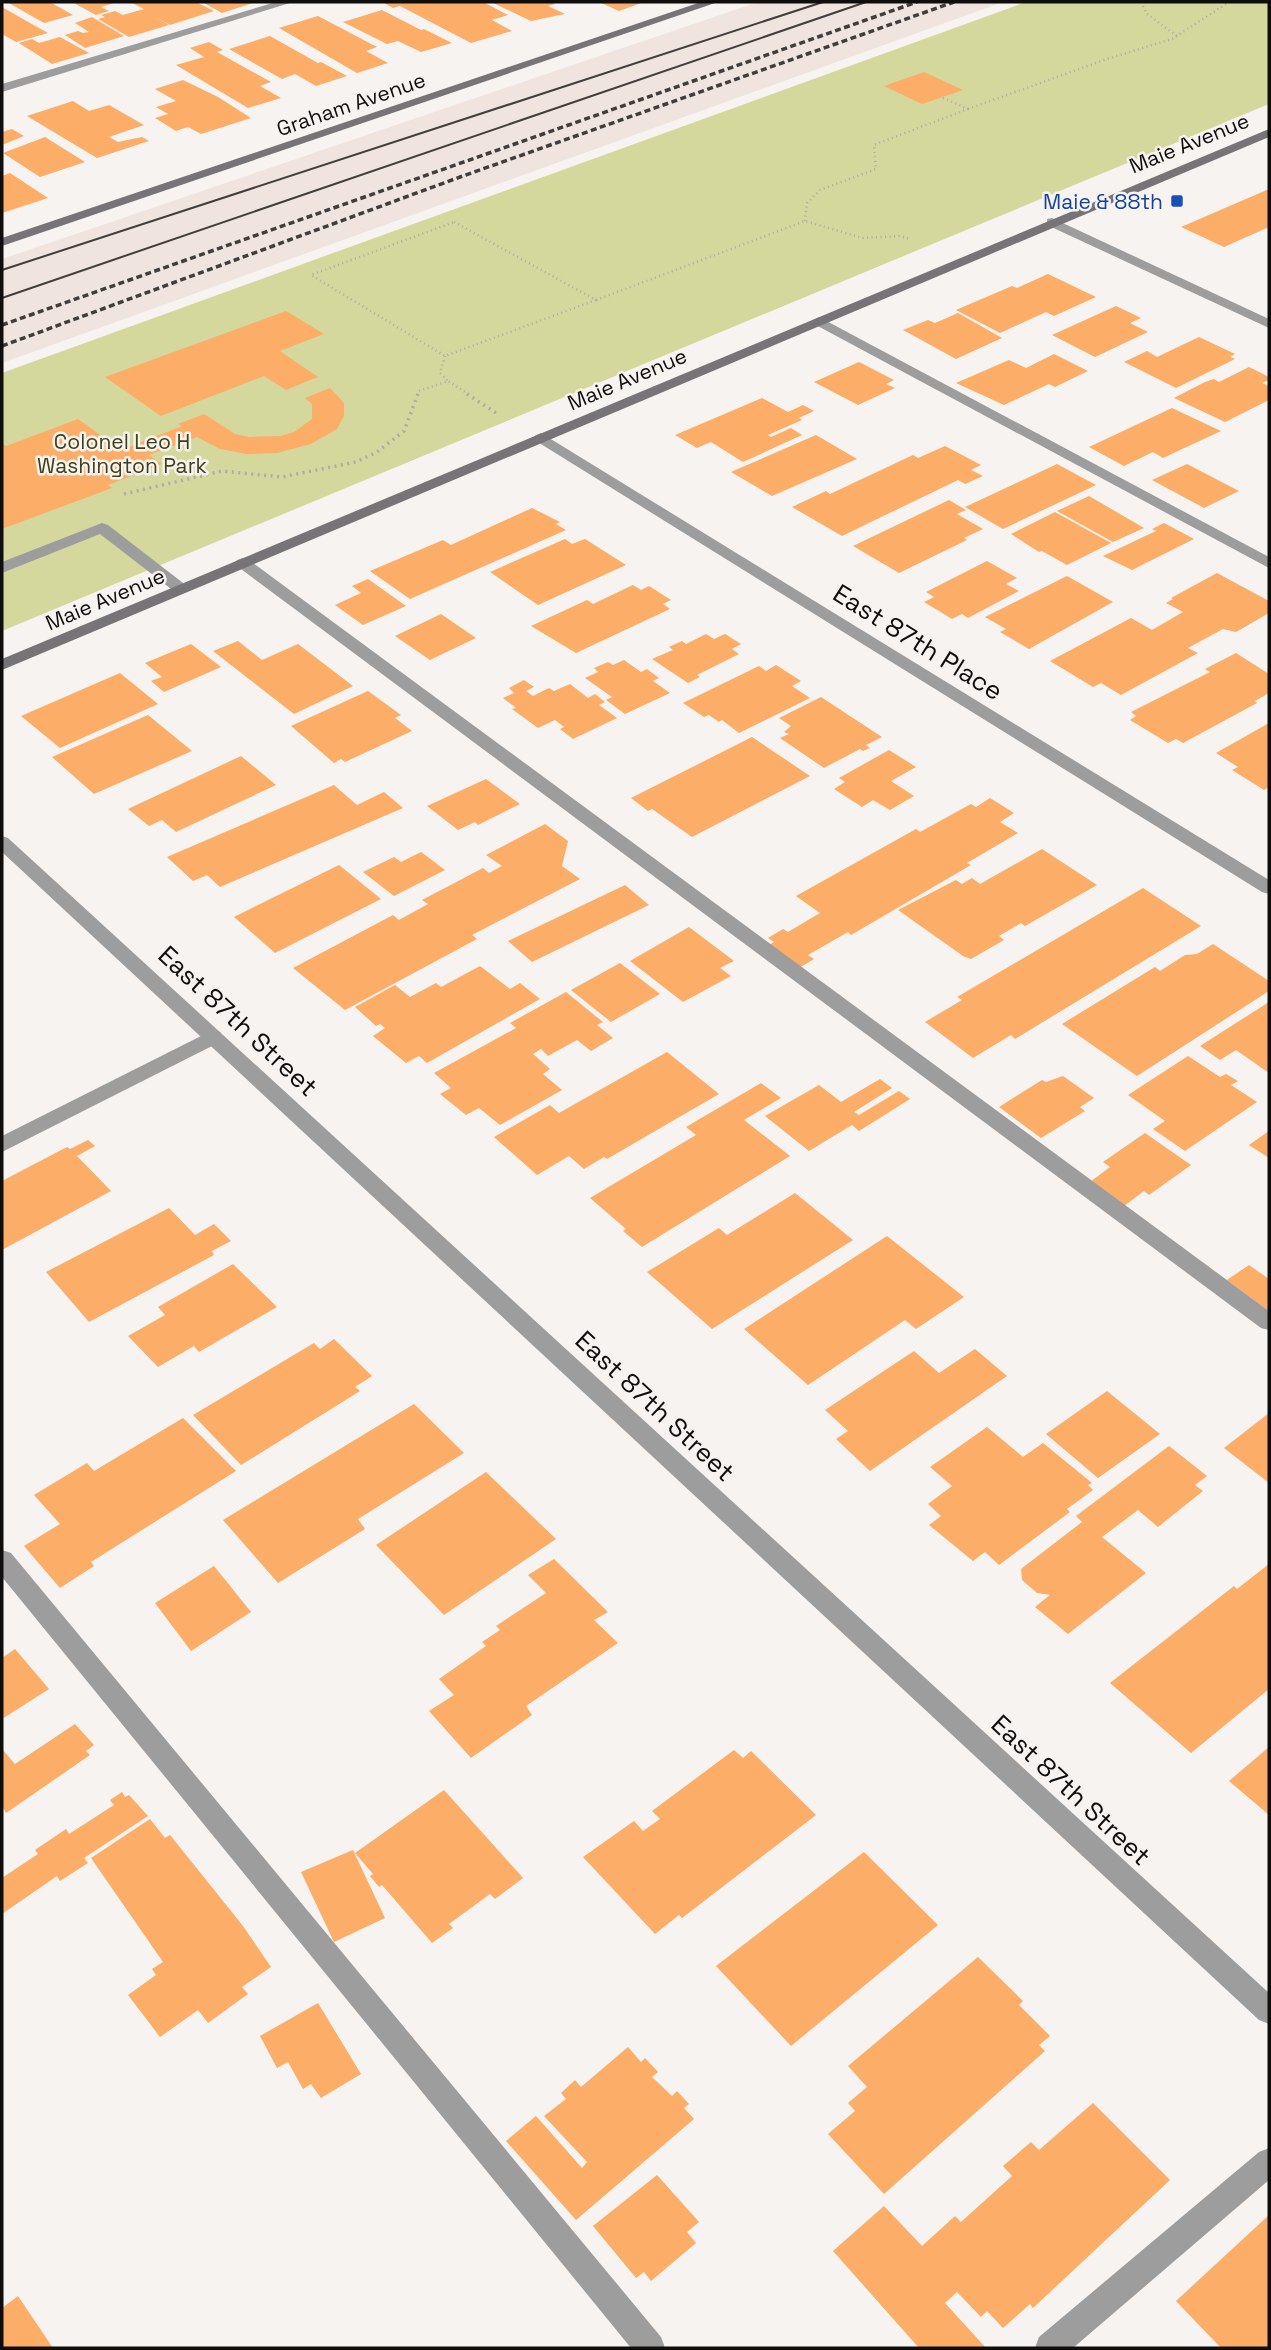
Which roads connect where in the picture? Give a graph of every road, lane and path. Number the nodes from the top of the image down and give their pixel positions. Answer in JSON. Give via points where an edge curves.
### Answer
{"nodes":[{"id":1,"x":286,"y":2,"type":"edge"},
{"id":2,"x":712,"y":2,"type":"edge"},
{"id":3,"x":1141,"y":2,"type":"edge"},
{"id":4,"x":1229,"y":2,"type":"edge"},
{"id":5,"x":1177,"y":36,"type":"junction"},
{"id":6,"x":2,"y":88,"type":"edge"},
{"id":7,"x":941,"y":97,"type":"dead end"},
{"id":8,"x":968,"y":110,"type":"junction"},
{"id":9,"x":1269,"y":133,"type":"edge"},
{"id":10,"x":805,"y":221,"type":"junction"},
{"id":11,"x":1052,"y":222,"type":"junction"},
{"id":12,"x":919,"y":241,"type":"dead end"},
{"id":13,"x":2,"y":242,"type":"edge"},
{"id":14,"x":596,"y":300,"type":"junction"},
{"id":15,"x":820,"y":321,"type":"junction"},
{"id":16,"x":1269,"y":324,"type":"edge"},
{"id":17,"x":445,"y":356,"type":"junction"},
{"id":18,"x":448,"y":381,"type":"junction"},
{"id":19,"x":500,"y":416,"type":"dead end"},
{"id":20,"x":541,"y":438,"type":"junction"},
{"id":21,"x":112,"y":499,"type":"dead end"},
{"id":22,"x":243,"y":563,"type":"junction"},
{"id":23,"x":1269,"y":563,"type":"edge"},
{"id":24,"x":2,"y":568,"type":"edge"},
{"id":25,"x":181,"y":589,"type":"junction"},
{"id":26,"x":2,"y":665,"type":"edge"},
{"id":27,"x":2,"y":842,"type":"edge"},
{"id":28,"x":1269,"y":888,"type":"edge"},
{"id":29,"x":213,"y":1037,"type":"junction"},
{"id":30,"x":2,"y":1145,"type":"edge"},
{"id":31,"x":1269,"y":1322,"type":"edge"},
{"id":32,"x":2,"y":1560,"type":"edge"},
{"id":33,"x":1269,"y":2011,"type":"edge"},
{"id":34,"x":1269,"y":2162,"type":"edge"},
{"id":35,"x":650,"y":2348,"type":"edge"},
{"id":36,"x":1050,"y":2348,"type":"edge"}],
"edges":[{"from":1,"to":6,"type":"street"},
{"from":2,"to":13,"type":"street","name":"Graham Avenue"},
{"from":3,"to":5,"type":"path","via":[[1147,14]]},
{"from":4,"to":5,"type":"path"},
{"from":5,"to":8,"type":"path"},
{"from":7,"to":8,"type":"path"},
{"from":8,"to":10,"type":"path","via":[[874,145],[876,169],[820,190],[807,203]]},
{"from":9,"to":11,"type":"street","name":"Maie Avenue"},
{"from":10,"to":12,"type":"path","via":[[862,238],[899,236]]},
{"from":10,"to":14,"type":"path"},
{"from":11,"to":15,"type":"street","name":"Maie Avenue"},
{"from":11,"to":16,"type":"street"},
{"from":14,"to":17,"type":"path"},
{"from":14,"to":17,"type":"path","via":[[454,222],[310,275]]},
{"from":15,"to":20,"type":"street","name":"Maie Avenue"},
{"from":15,"to":23,"type":"street"},
{"from":17,"to":18,"type":"path","via":[[440,373]]},
{"from":18,"to":19,"type":"path"},
{"from":18,"to":21,"type":"path","via":[[419,391],[404,431],[356,462],[282,477],[222,471]]},
{"from":20,"to":22,"type":"street","name":"Maie Avenue"},
{"from":20,"to":28,"type":"street","name":"East 87th Place"},
{"from":22,"to":25,"type":"street","name":"Maie Avenue"},
{"from":22,"to":31,"type":"street"},
{"from":24,"to":25,"type":"street","via":[[102,528]]},
{"from":25,"to":26,"type":"street","name":"Maie Avenue"},
{"from":27,"to":29,"type":"street","name":"East 87th Street"},
{"from":29,"to":30,"type":"street"},
{"from":29,"to":33,"type":"street","name":"East 87th Street"},
{"from":32,"to":35,"type":"street"},
{"from":34,"to":36,"type":"street"}]}
